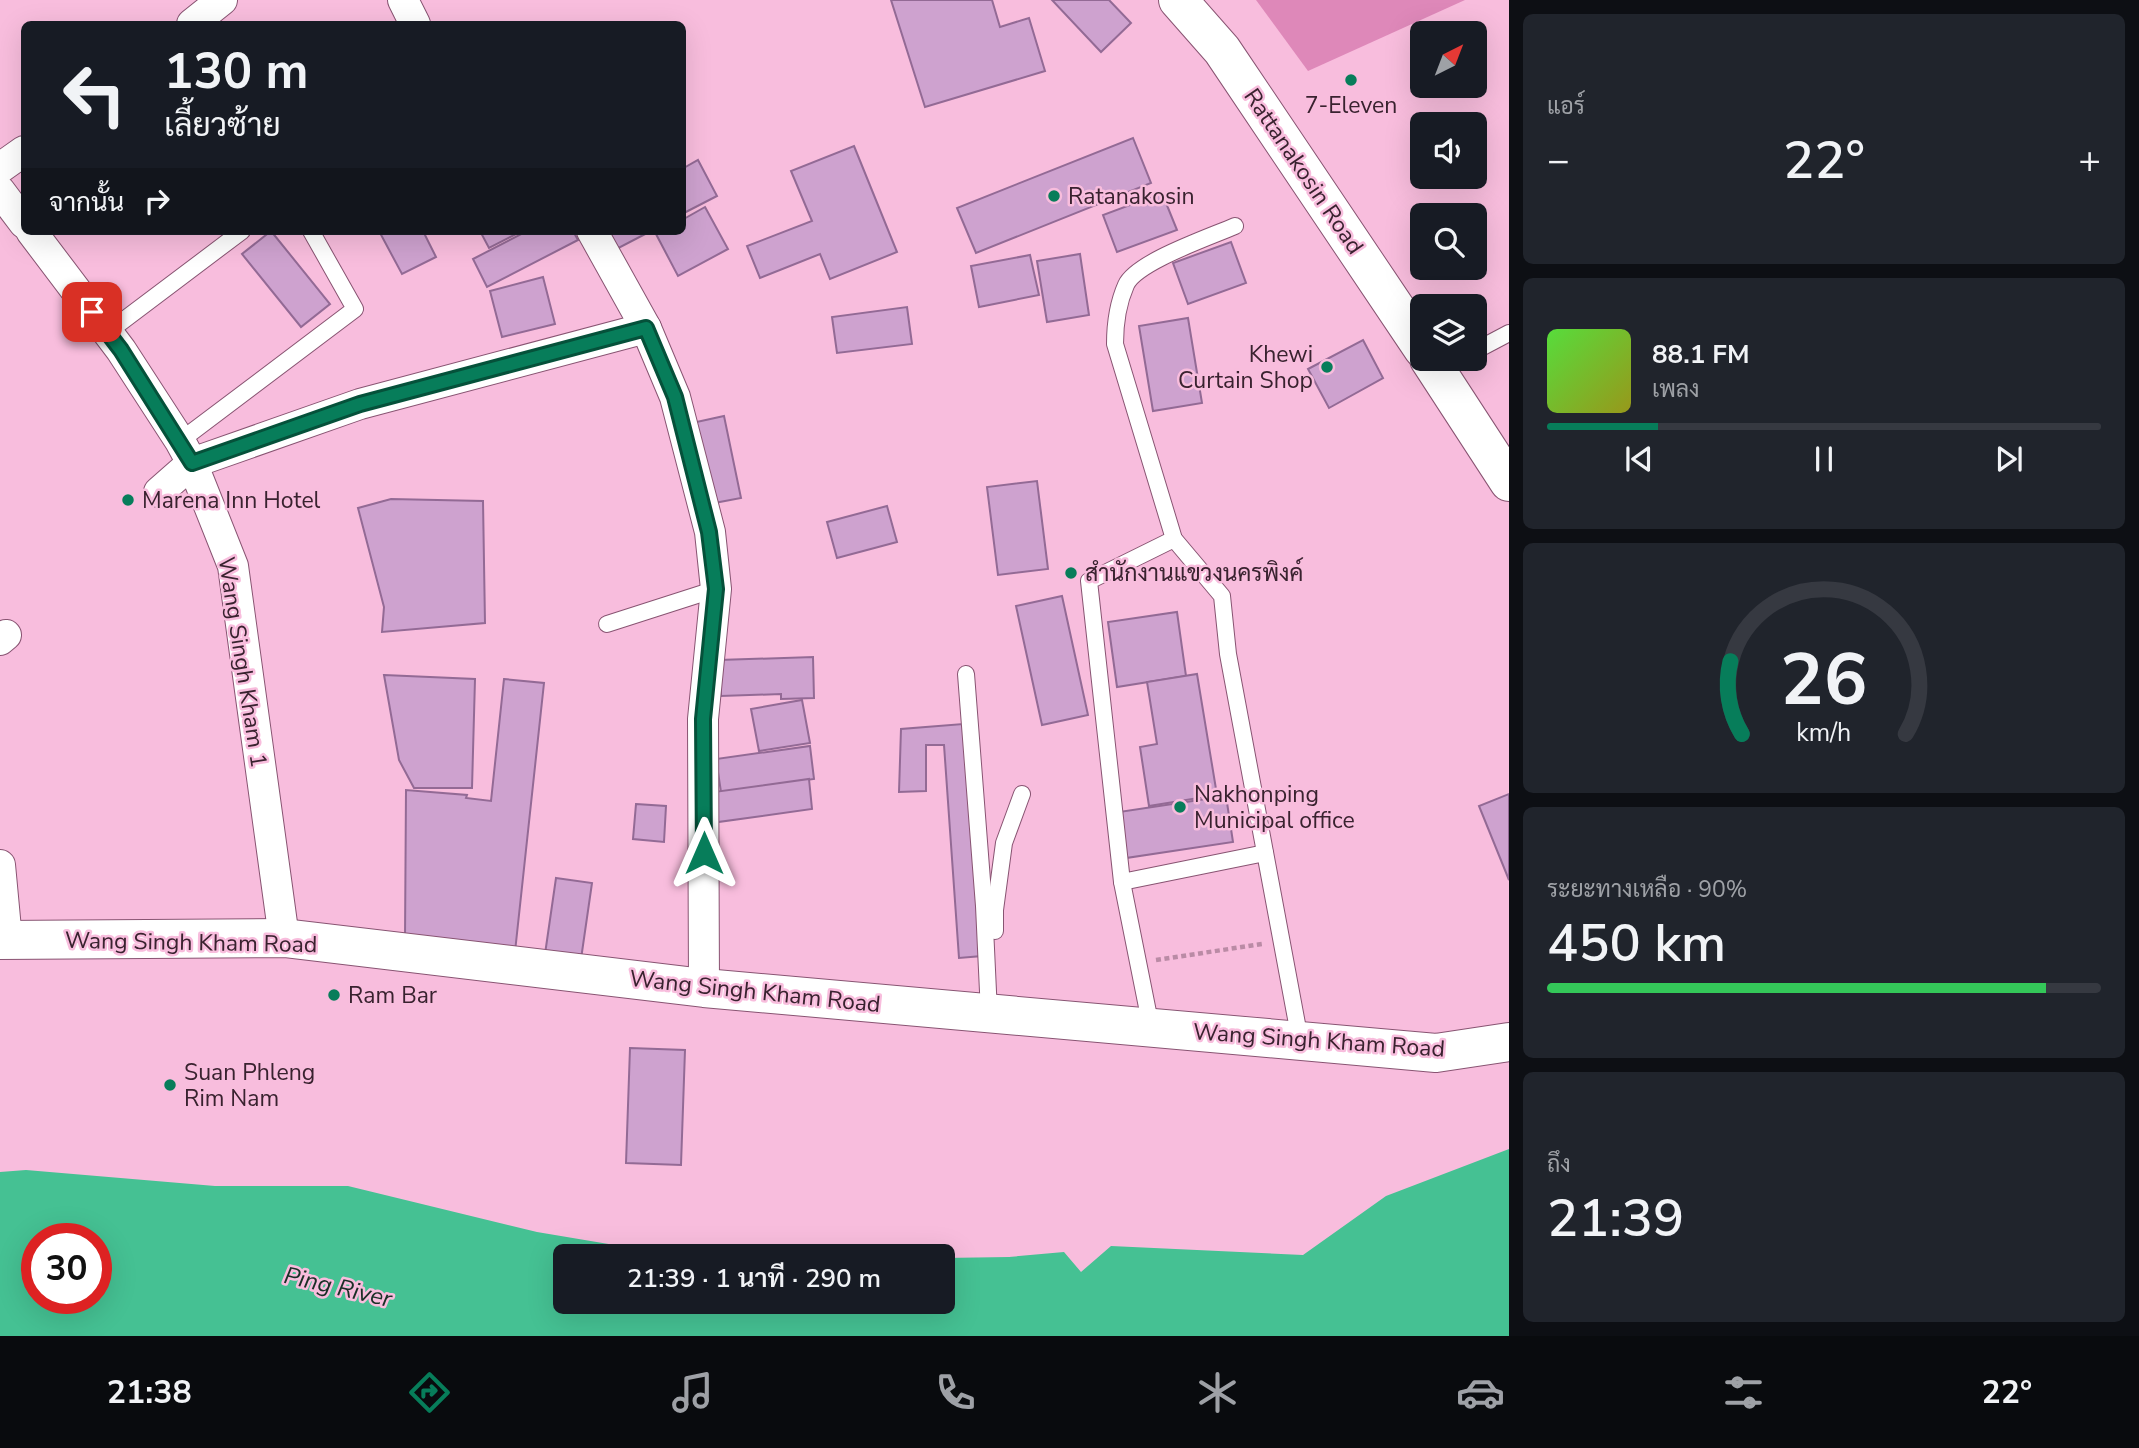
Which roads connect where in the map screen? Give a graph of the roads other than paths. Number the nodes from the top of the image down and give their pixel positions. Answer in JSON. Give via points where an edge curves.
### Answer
{"nodes":[{"id":1,"x":222,"y":0,"type":"edge"},
{"id":2,"x":403,"y":0,"type":"edge"},
{"id":3,"x":1178,"y":0,"type":"edge"},
{"id":4,"x":196,"y":21,"type":"edge"},
{"id":5,"x":414,"y":21,"type":"edge"},
{"id":6,"x":21,"y":153,"type":"edge"},
{"id":7,"x":0,"y":168,"type":"edge"},
{"id":8,"x":0,"y":191,"type":"edge"},
{"id":9,"x":21,"y":219,"type":"edge"},
{"id":10,"x":1235,"y":226,"type":"dead end"},
{"id":11,"x":34,"y":235,"type":"edge"},
{"id":12,"x":237,"y":235,"type":"edge"},
{"id":13,"x":313,"y":235,"type":"edge"},
{"id":14,"x":594,"y":235,"type":"edge"},
{"id":15,"x":1410,"y":321,"type":"edge"},
{"id":16,"x":646,"y":328,"type":"junction"},
{"id":17,"x":108,"y":332,"type":"junction"},
{"id":18,"x":1509,"y":333,"type":"edge"},
{"id":19,"x":1487,"y":345,"type":"edge"},
{"id":20,"x":1445,"y":371,"type":"edge"},
{"id":21,"x":186,"y":452,"type":"junction"},
{"id":22,"x":1509,"y":482,"type":"edge"},
{"id":23,"x":159,"y":492,"type":"dead end"},
{"id":24,"x":1174,"y":539,"type":"junction"},
{"id":25,"x":716,"y":589,"type":"junction"},
{"id":26,"x":607,"y":624,"type":"dead end"},
{"id":27,"x":966,"y":674,"type":"dead end"},
{"id":28,"x":1023,"y":794,"type":"dead end"},
{"id":29,"x":1265,"y":853,"type":"junction"},
{"id":30,"x":0,"y":865,"type":"edge"},
{"id":31,"x":1122,"y":882,"type":"junction"},
{"id":32,"x":284,"y":938,"type":"junction"},
{"id":33,"x":3,"y":940,"type":"edge"},
{"id":34,"x":704,"y":988,"type":"junction"},
{"id":35,"x":992,"y":1013,"type":"junction"},
{"id":36,"x":1151,"y":1027,"type":"junction"},
{"id":37,"x":1300,"y":1040,"type":"junction"},
{"id":38,"x":1509,"y":1042,"type":"edge"}],
"edges":[{"from":1,"to":4,"type":"street"},
{"from":2,"to":5,"type":"street"},
{"from":3,"to":15,"type":"street","name":"Rattanakosin Road","via":[[1222,50]]},
{"from":6,"to":7,"type":"street"},
{"from":8,"to":9,"type":"street"},
{"from":10,"to":24,"type":"lane","via":[[1142,269],[1126,285],[1115,324],[1115,344]]},
{"from":11,"to":17,"type":"street","name":"Wang Singh Kham 1"},
{"from":12,"to":17,"type":"lane"},
{"from":13,"to":21,"type":"lane","via":[[355,309]]},
{"from":14,"to":16,"type":"street"},
{"from":16,"to":21,"type":"street"},
{"from":16,"to":25,"type":"street","via":[[675,397],[709,532]]},
{"from":17,"to":21,"type":"street","name":"Wang Singh Kham 1"},
{"from":18,"to":19,"type":"lane"},
{"from":20,"to":22,"type":"street","name":"Rattanakosin Road"},
{"from":21,"to":23,"type":"street"},
{"from":21,"to":32,"type":"street","name":"Wang Singh Kham 1","via":[[233,566]]},
{"from":24,"to":29,"type":"lane","via":[[1222,596],[1228,654]]},
{"from":24,"to":31,"type":"lane","via":[[1089,581]]},
{"from":25,"to":26,"type":"lane"},
{"from":25,"to":34,"type":"street","via":[[703,719]]},
{"from":27,"to":35,"type":"lane"},
{"from":28,"to":35,"type":"lane","via":[[1004,843],[995,910]]},
{"from":29,"to":31,"type":"lane"},
{"from":29,"to":37,"type":"lane"},
{"from":30,"to":33,"type":"street"},
{"from":31,"to":36,"type":"lane"},
{"from":32,"to":33,"type":"street","name":"Wang Singh Kham Road"},
{"from":32,"to":34,"type":"street","name":"Wang Singh Kham Road"},
{"from":34,"to":35,"type":"street","name":"Wang Singh Kham Road"},
{"from":35,"to":36,"type":"street","name":"Wang Singh Kham Road"},
{"from":36,"to":37,"type":"street","name":"Wang Singh Kham Road"},
{"from":37,"to":38,"type":"street","name":"Wang Singh Kham Road","via":[[1436,1053]]}]}
